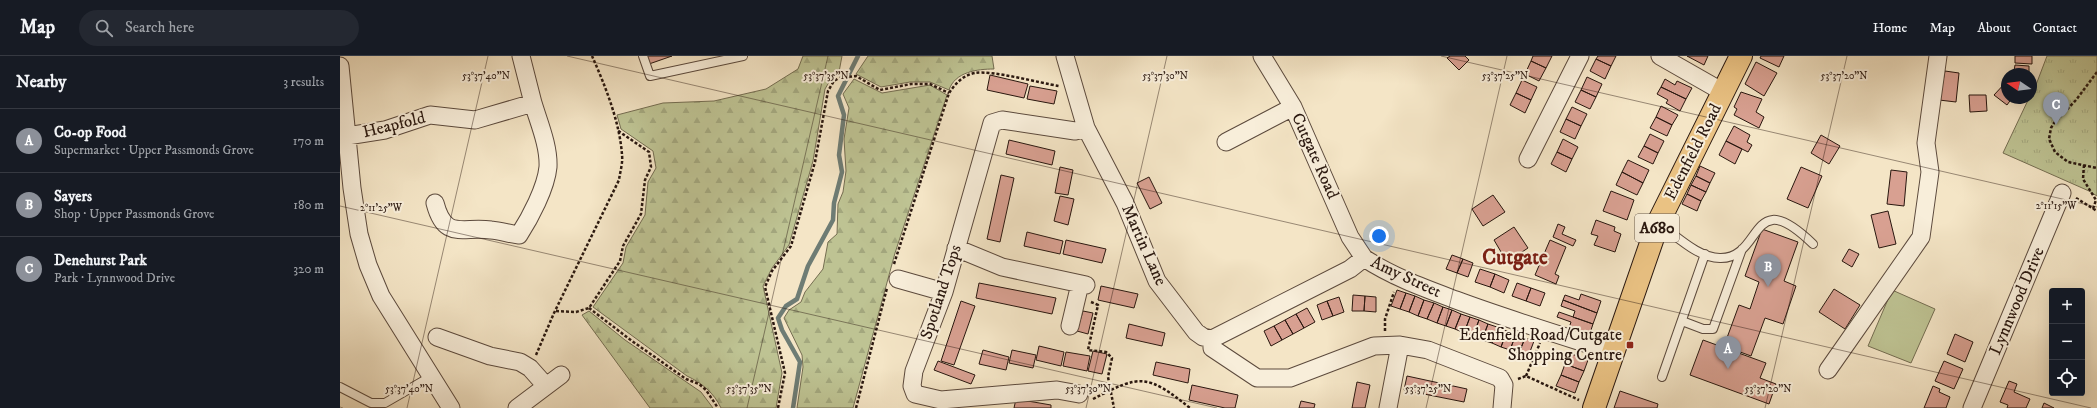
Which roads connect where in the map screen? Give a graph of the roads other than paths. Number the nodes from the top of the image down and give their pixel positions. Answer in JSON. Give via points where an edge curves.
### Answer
{"nodes":[{"id":1,"x":521,"y":56,"type":"edge"},
{"id":2,"x":642,"y":56,"type":"edge"},
{"id":3,"x":743,"y":56,"type":"edge"},
{"id":4,"x":1065,"y":56,"type":"edge"},
{"id":5,"x":1262,"y":56,"type":"edge"},
{"id":6,"x":1580,"y":56,"type":"edge"},
{"id":7,"x":1660,"y":56,"type":"edge"},
{"id":8,"x":1741,"y":56,"type":"edge"},
{"id":9,"x":1938,"y":56,"type":"edge"},
{"id":10,"x":340,"y":66,"type":"edge"},
{"id":11,"x":1723,"y":92,"type":"junction"},
{"id":12,"x":533,"y":103,"type":"junction"},
{"id":13,"x":1293,"y":107,"type":"junction"},
{"id":14,"x":1086,"y":128,"type":"junction"},
{"id":15,"x":347,"y":136,"type":"junction"},
{"id":16,"x":1226,"y":142,"type":"dead end"},
{"id":17,"x":1528,"y":159,"type":"dead end"},
{"id":18,"x":346,"y":188,"type":"edge"},
{"id":19,"x":2062,"y":193,"type":"road end"},
{"id":20,"x":435,"y":203,"type":"dead end"},
{"id":21,"x":1658,"y":223,"type":"junction"},
{"id":22,"x":1813,"y":244,"type":"dead end"},
{"id":23,"x":956,"y":248,"type":"junction"},
{"id":24,"x":1742,"y":249,"type":"junction"},
{"id":25,"x":1705,"y":254,"type":"junction"},
{"id":26,"x":1364,"y":258,"type":"junction"},
{"id":27,"x":893,"y":277,"type":"road end"},
{"id":28,"x":944,"y":292,"type":"junction"},
{"id":29,"x":1682,"y":321,"type":"junction"},
{"id":30,"x":1070,"y":326,"type":"dead end"},
{"id":31,"x":437,"y":337,"type":"dead end"},
{"id":32,"x":1212,"y":339,"type":"junction"},
{"id":33,"x":1393,"y":346,"type":"junction"},
{"id":34,"x":1613,"y":352,"type":"junction"},
{"id":35,"x":1828,"y":370,"type":"dead end"},
{"id":36,"x":561,"y":376,"type":"dead end"},
{"id":37,"x":430,"y":377,"type":"junction"},
{"id":38,"x":1662,"y":377,"type":"dead end"},
{"id":39,"x":546,"y":386,"type":"junction"},
{"id":40,"x":340,"y":387,"type":"edge"},
{"id":41,"x":1085,"y":397,"type":"road end"},
{"id":42,"x":1594,"y":407,"type":"edge"},
{"id":43,"x":451,"y":408,"type":"edge"},
{"id":44,"x":517,"y":408,"type":"edge"},
{"id":45,"x":1388,"y":408,"type":"edge"},
{"id":46,"x":1502,"y":408,"type":"edge"},
{"id":47,"x":1972,"y":408,"type":"edge"}],
"edges":[{"from":1,"to":12,"type":"street"},
{"from":2,"to":3,"type":"lane","via":[[650,76]]},
{"from":4,"to":14,"type":"street","name":"Martin Lane"},
{"from":5,"to":13,"type":"street","name":"Cutgate Road"},
{"from":6,"to":17,"type":"street"},
{"from":7,"to":11,"type":"street"},
{"from":8,"to":11,"type":"main road","name":"Edenfield Road","number":"A680"},
{"from":9,"to":35,"type":"street","via":[[1926,143],[1930,172],[1921,237]]},
{"from":10,"to":15,"type":"street"},
{"from":11,"to":21,"type":"main road","name":"Edenfield Road","number":"A680"},
{"from":12,"to":15,"type":"street","name":"Heapfold","via":[[475,120],[430,116],[385,130]]},
{"from":12,"to":20,"type":"street","via":[[548,167],[521,239],[492,230],[438,227]]},
{"from":13,"to":16,"type":"street"},
{"from":13,"to":26,"type":"street","name":"Cutgate Road","via":[[1350,237]]},
{"from":14,"to":23,"type":"street","name":"Spotland Tops","via":[[1075,131],[1002,120],[992,124]]},
{"from":14,"to":32,"type":"street","name":"Martin Lane","via":[[1125,203],[1157,281],[1196,332]]},
{"from":15,"to":18,"type":"street"},
{"from":18,"to":37,"type":"street","via":[[368,265],[378,290]]},
{"from":19,"to":47,"type":"street","name":"Lynnwood Drive"},
{"from":21,"to":25,"type":"lane"},
{"from":21,"to":34,"type":"main road","name":"Edenfield Road","number":"A680"},
{"from":22,"to":24,"type":"lane","via":[[1800,231],[1783,221],[1771,220],[1762,224]]},
{"from":23,"to":28,"type":"street","name":"Spotland Tops"},
{"from":23,"to":30,"type":"street","via":[[1002,267],[1081,288]]},
{"from":24,"to":25,"type":"lane","via":[[1731,256],[1720,258]]},
{"from":24,"to":29,"type":"lane","via":[[1713,328],[1704,329]]},
{"from":25,"to":29,"type":"lane"},
{"from":26,"to":32,"type":"street","name":"Amy Street","via":[[1350,269]]},
{"from":26,"to":34,"type":"street","name":"Amy Street","via":[[1400,278],[1490,313]]},
{"from":27,"to":28,"type":"street"},
{"from":28,"to":41,"type":"street","name":"Spotland Tops","via":[[914,371],[912,386],[915,394],[941,400],[1057,390]]},
{"from":29,"to":38,"type":"lane"},
{"from":31,"to":39,"type":"street","via":[[454,349],[520,362],[530,368]]},
{"from":32,"to":33,"type":"street","via":[[1212,348],[1257,378],[1290,378],[1374,346]]},
{"from":33,"to":45,"type":"street"},
{"from":33,"to":46,"type":"street","via":[[1428,350],[1500,378],[1504,385]]},
{"from":34,"to":42,"type":"main road","name":"Edenfield Road","number":"A680"},
{"from":36,"to":39,"type":"street"},
{"from":37,"to":40,"type":"lane","via":[[385,403],[371,403]]},
{"from":37,"to":43,"type":"street"},
{"from":39,"to":44,"type":"street"}]}
